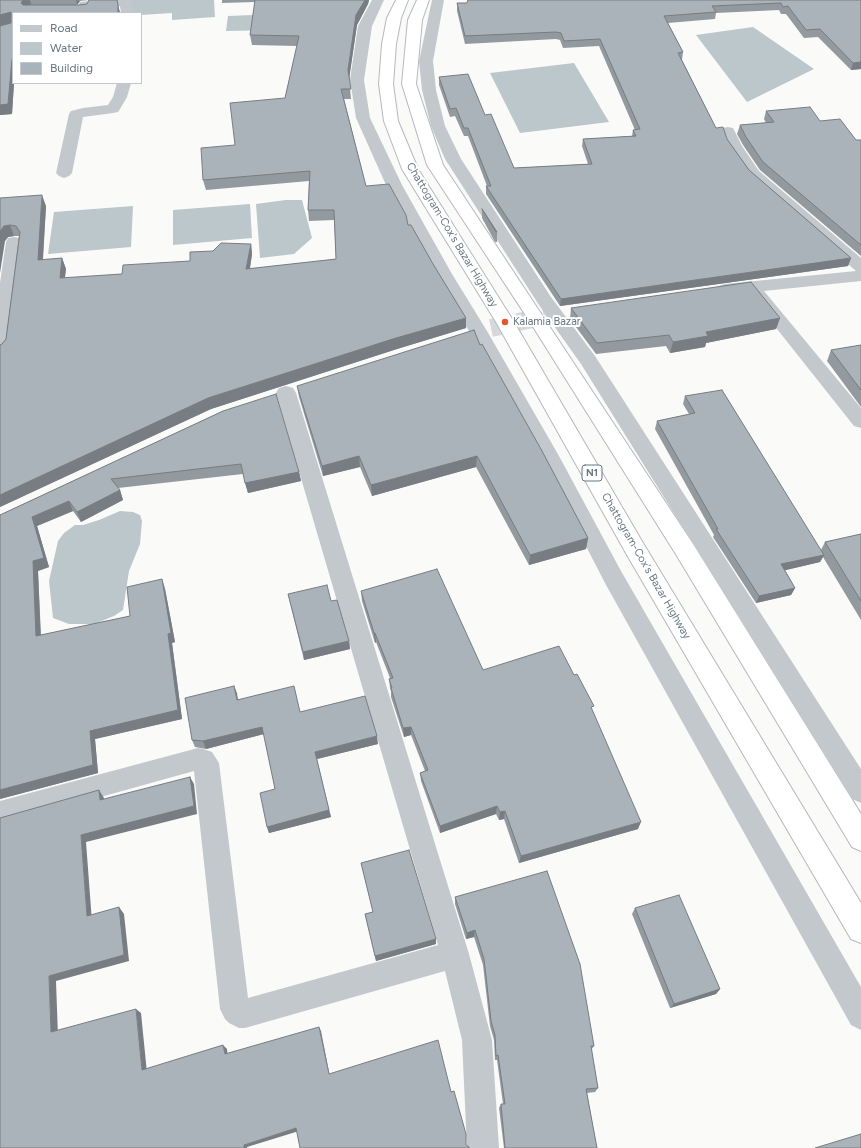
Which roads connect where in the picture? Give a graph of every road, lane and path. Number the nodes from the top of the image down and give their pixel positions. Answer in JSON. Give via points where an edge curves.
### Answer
{"nodes":[{"id":1,"x":29,"y":0,"type":"edge"},
{"id":2,"x":378,"y":0,"type":"edge"},
{"id":3,"x":402,"y":0,"type":"edge"},
{"id":4,"x":423,"y":0,"type":"edge"},
{"id":5,"x":438,"y":0,"type":"edge"},
{"id":6,"x":28,"y":12,"type":"edge"},
{"id":7,"x":45,"y":12,"type":"edge"},
{"id":8,"x":126,"y":12,"type":"edge"},
{"id":9,"x":124,"y":84,"type":"edge"},
{"id":10,"x":728,"y":131,"type":"dead end"},
{"id":11,"x":64,"y":173,"type":"dead end"},
{"id":12,"x":14,"y":242,"type":"edge"},
{"id":13,"x":856,"y":273,"type":"edge"},
{"id":14,"x":752,"y":286,"type":"junction"},
{"id":15,"x":861,"y":291,"type":"edge"},
{"id":16,"x":713,"y":292,"type":"edge"},
{"id":17,"x":0,"y":349,"type":"edge"},
{"id":18,"x":285,"y":393,"type":"dead end"},
{"id":19,"x":861,"y":421,"type":"edge"},
{"id":20,"x":861,"y":791,"type":"edge"},
{"id":21,"x":0,"y":813,"type":"edge"},
{"id":22,"x":861,"y":838,"type":"edge"},
{"id":23,"x":861,"y":929,"type":"edge"},
{"id":24,"x":455,"y":954,"type":"junction"},
{"id":25,"x":861,"y":1015,"type":"edge"},
{"id":26,"x":483,"y":1148,"type":"edge"}],
"edges":[{"from":1,"to":6,"type":"street"},
{"from":2,"to":25,"type":"street","via":[[365,26],[357,80],[364,118],[394,185],[552,461],[617,584]]},
{"from":3,"to":23,"type":"highway","name":"Chattogram-Cox's Bazar Highway","number":"N1","via":[[394,18],[389,44],[386,84],[391,121],[410,170],[505,322],[635,549]]},
{"from":4,"to":22,"type":"highway","name":"Chattogram-Cox's Bazar Highway","via":[[415,20],[409,84],[435,165],[680,544]]},
{"from":5,"to":20,"type":"street","via":[[426,61],[429,90],[438,126],[453,160],[559,314]]},
{"from":7,"to":8,"type":"street","via":[[84,9],[86,4],[124,2]]},
{"from":9,"to":11,"type":"street","via":[[113,108],[76,114]]},
{"from":10,"to":13,"type":"street","via":[[734,146],[753,174]]},
{"from":12,"to":17,"type":"street"},
{"from":13,"to":14,"type":"street"},
{"from":13,"to":15,"type":"street"},
{"from":14,"to":16,"type":"street"},
{"from":14,"to":19,"type":"street"},
{"from":18,"to":24,"type":"street"},
{"from":21,"to":24,"type":"street","via":[[198,759],[203,760],[206,763],[235,1009],[239,1013]]},
{"from":24,"to":26,"type":"street","via":[[477,1040]]}]}
